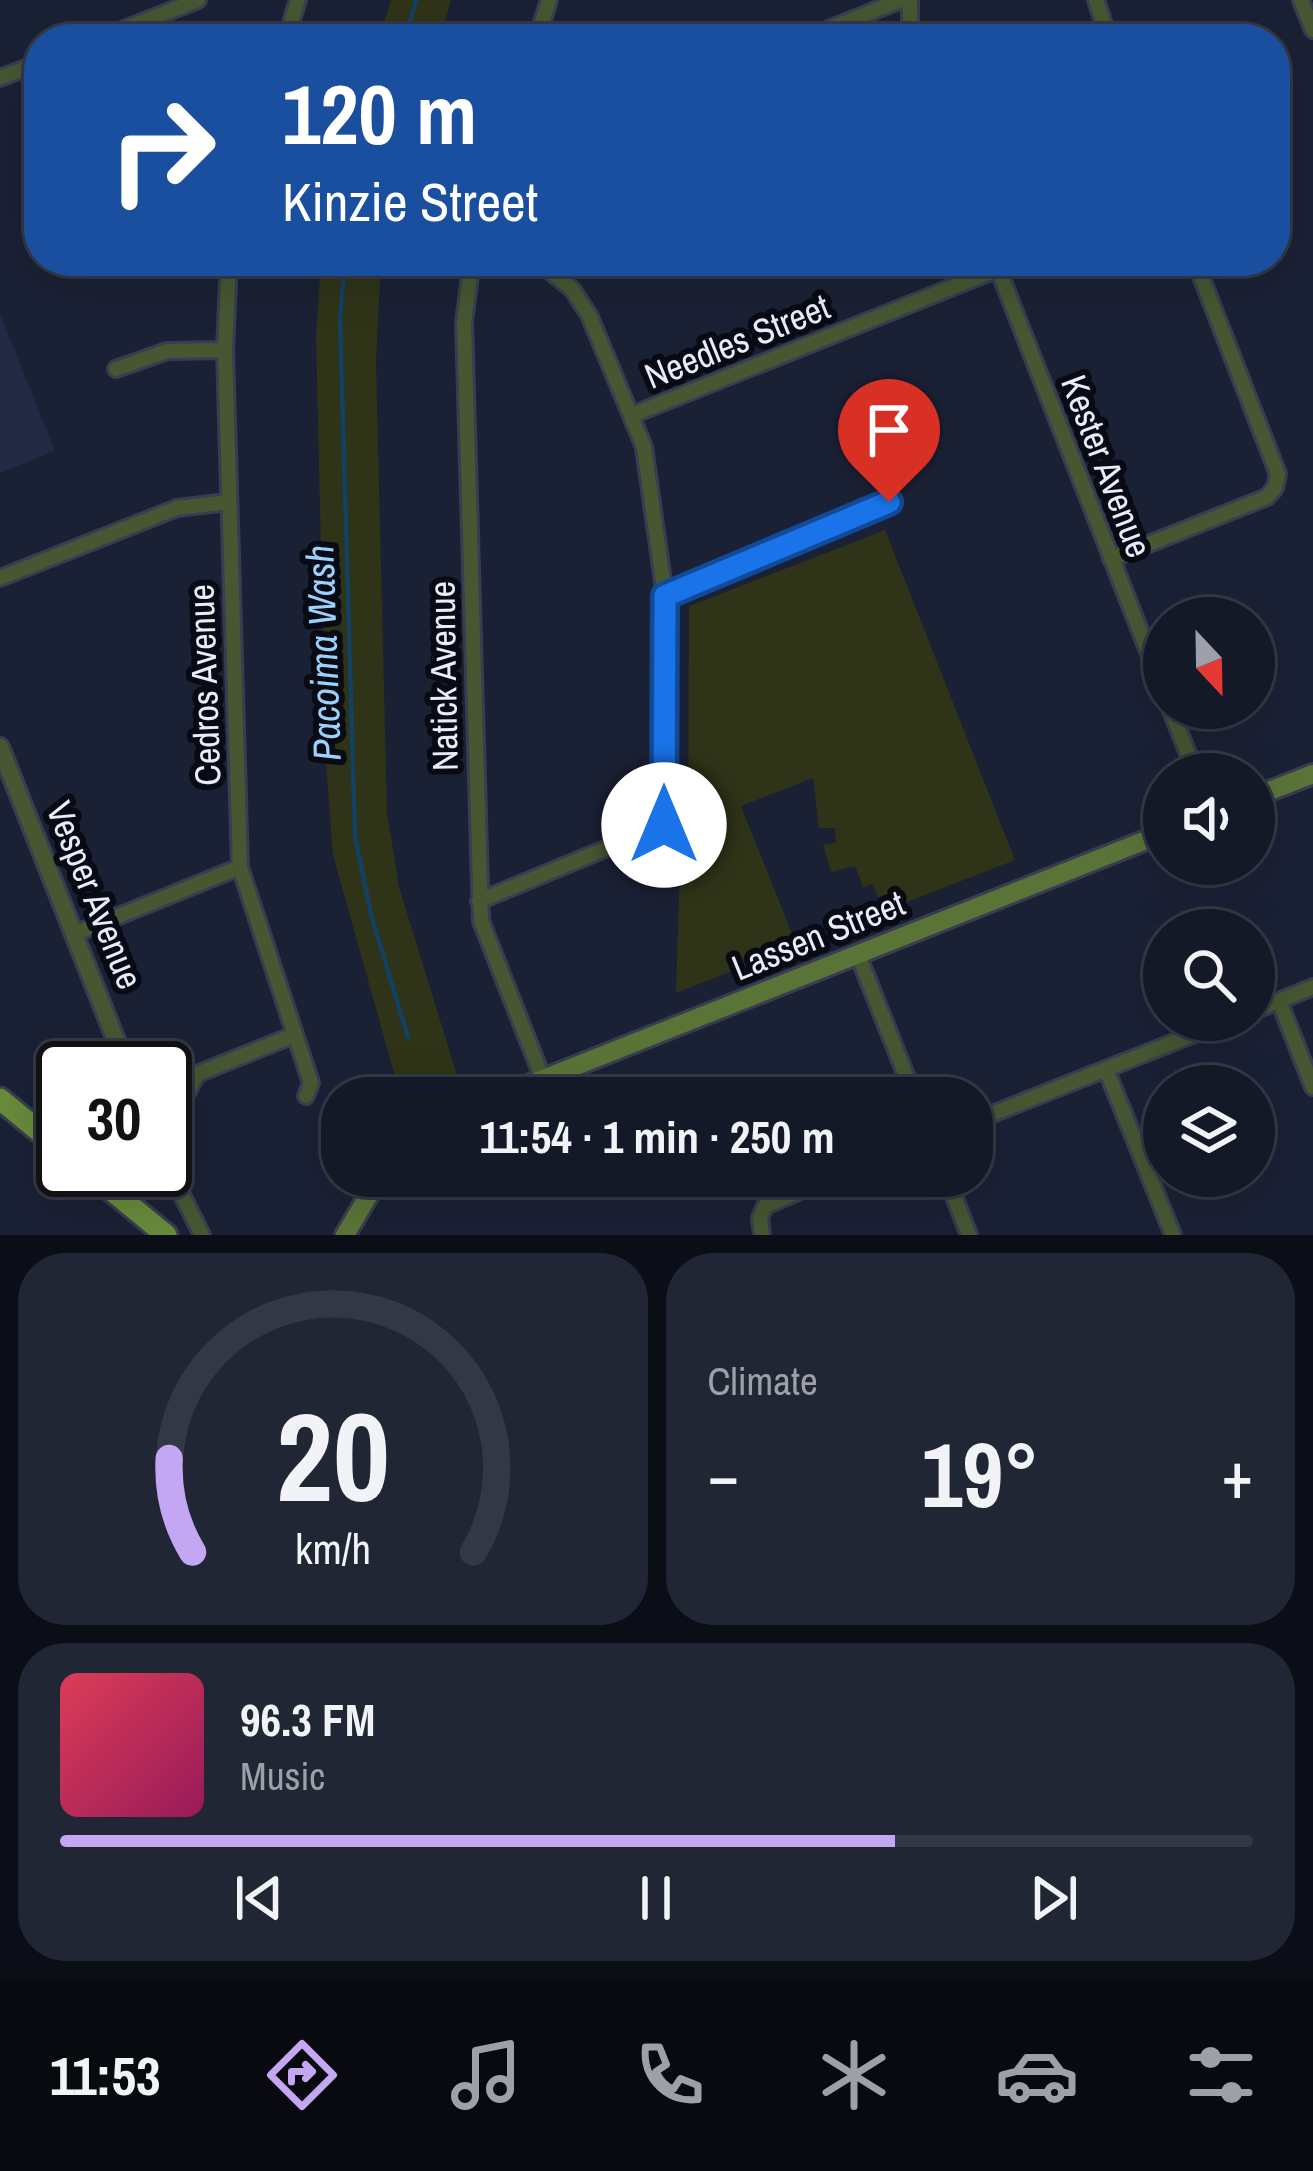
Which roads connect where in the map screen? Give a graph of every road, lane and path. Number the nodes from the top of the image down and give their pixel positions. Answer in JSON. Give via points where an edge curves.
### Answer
{"nodes":[{"id":1,"x":198,"y":0,"type":"edge"},
{"id":2,"x":906,"y":0,"type":"edge"},
{"id":3,"x":1301,"y":0,"type":"edge"},
{"id":4,"x":137,"y":24,"type":"edge"},
{"id":5,"x":843,"y":24,"type":"edge"},
{"id":6,"x":1313,"y":30,"type":"edge"},
{"id":7,"x":228,"y":276,"type":"edge"},
{"id":8,"x":470,"y":276,"type":"edge"},
{"id":9,"x":557,"y":276,"type":"edge"},
{"id":10,"x":969,"y":276,"type":"edge"},
{"id":11,"x":1000,"y":276,"type":"edge"},
{"id":12,"x":1201,"y":276,"type":"edge"},
{"id":13,"x":225,"y":350,"type":"junction"},
{"id":14,"x":116,"y":369,"type":"dead end"},
{"id":15,"x":632,"y":415,"type":"junction"},
{"id":16,"x":228,"y":502,"type":"junction"},
{"id":17,"x":889,"y":502,"type":"dead end"},
{"id":18,"x":1111,"y":559,"type":"junction"},
{"id":19,"x":0,"y":578,"type":"edge"},
{"id":20,"x":665,"y":596,"type":"junction"},
{"id":21,"x":1143,"y":639,"type":"edge"},
{"id":22,"x":0,"y":747,"type":"edge"},
{"id":23,"x":1313,"y":774,"type":"edge"},
{"id":24,"x":1275,"y":789,"type":"edge"},
{"id":25,"x":1143,"y":841,"type":"edge"},
{"id":26,"x":240,"y":867,"type":"junction"},
{"id":27,"x":479,"y":901,"type":"junction"},
{"id":28,"x":74,"y":934,"type":"junction"},
{"id":29,"x":858,"y":955,"type":"junction"},
{"id":30,"x":1313,"y":987,"type":"edge"},
{"id":31,"x":1279,"y":1001,"type":"junction"},
{"id":32,"x":1275,"y":1003,"type":"edge"},
{"id":33,"x":295,"y":1035,"type":"junction"},
{"id":34,"x":117,"y":1041,"type":"edge"},
{"id":35,"x":1177,"y":1041,"type":"edge"},
{"id":36,"x":1106,"y":1069,"type":"junction"},
{"id":37,"x":542,"y":1077,"type":"edge"},
{"id":38,"x":548,"y":1077,"type":"edge"},
{"id":39,"x":907,"y":1077,"type":"edge"},
{"id":40,"x":192,"y":1083,"type":"edge"},
{"id":41,"x":1313,"y":1088,"type":"edge"},
{"id":42,"x":306,"y":1096,"type":"dead end"},
{"id":43,"x":0,"y":1100,"type":"edge"},
{"id":44,"x":993,"y":1113,"type":"edge"},
{"id":45,"x":36,"y":1129,"type":"edge"},
{"id":46,"x":119,"y":1197,"type":"edge"},
{"id":47,"x":183,"y":1197,"type":"edge"},
{"id":48,"x":368,"y":1197,"type":"edge"},
{"id":49,"x":783,"y":1197,"type":"edge"},
{"id":50,"x":954,"y":1197,"type":"edge"},
{"id":51,"x":166,"y":1235,"type":"edge"},
{"id":52,"x":202,"y":1235,"type":"edge"},
{"id":53,"x":346,"y":1235,"type":"edge"},
{"id":54,"x":762,"y":1235,"type":"edge"},
{"id":55,"x":969,"y":1235,"type":"edge"},
{"id":56,"x":1173,"y":1235,"type":"edge"}],
"edges":[{"from":1,"to":4,"type":"street"},
{"from":2,"to":5,"type":"street"},
{"from":3,"to":6,"type":"street"},
{"from":7,"to":13,"type":"street","name":"Cedros Avenue"},
{"from":8,"to":27,"type":"street","name":"Natick Avenue","via":[[464,322]]},
{"from":9,"to":15,"type":"street","via":[[584,306]]},
{"from":10,"to":15,"type":"street","name":"Needles Street"},
{"from":11,"to":18,"type":"street","name":"Kester Avenue"},
{"from":12,"to":18,"type":"street","via":[[1278,474],[1275,488]]},
{"from":13,"to":14,"type":"street","via":[[167,351]]},
{"from":13,"to":16,"type":"street","name":"Cedros Avenue"},
{"from":15,"to":20,"type":"street","via":[[644,447]]},
{"from":16,"to":19,"type":"street","via":[[177,508]]},
{"from":16,"to":26,"type":"street","name":"Cedros Avenue"},
{"from":17,"to":20,"type":"street"},
{"from":18,"to":21,"type":"street","name":"Kester Avenue"},
{"from":20,"to":27,"type":"street","via":[[664,825]]},
{"from":22,"to":28,"type":"street","name":"Vesper Avenue"},
{"from":23,"to":24,"type":"main road"},
{"from":25,"to":29,"type":"main road","name":"Lassen Street"},
{"from":26,"to":28,"type":"street"},
{"from":26,"to":33,"type":"street","name":"Cedros Avenue"},
{"from":27,"to":37,"type":"street","name":"Natick Avenue"},
{"from":28,"to":34,"type":"street","name":"Vesper Avenue"},
{"from":29,"to":38,"type":"main road","name":"Lassen Street"},
{"from":29,"to":39,"type":"street"},
{"from":30,"to":31,"type":"street"},
{"from":31,"to":32,"type":"street"},
{"from":31,"to":41,"type":"street"},
{"from":33,"to":40,"type":"street"},
{"from":33,"to":42,"type":"street","name":"Cedros Avenue","via":[[311,1083]]},
{"from":35,"to":36,"type":"street"},
{"from":36,"to":44,"type":"street"},
{"from":36,"to":56,"type":"street"},
{"from":43,"to":45,"type":"main road"},
{"from":46,"to":51,"type":"main road"},
{"from":47,"to":52,"type":"street"},
{"from":48,"to":53,"type":"main road"},
{"from":49,"to":54,"type":"street","via":[[762,1211]]},
{"from":50,"to":55,"type":"street"}]}
